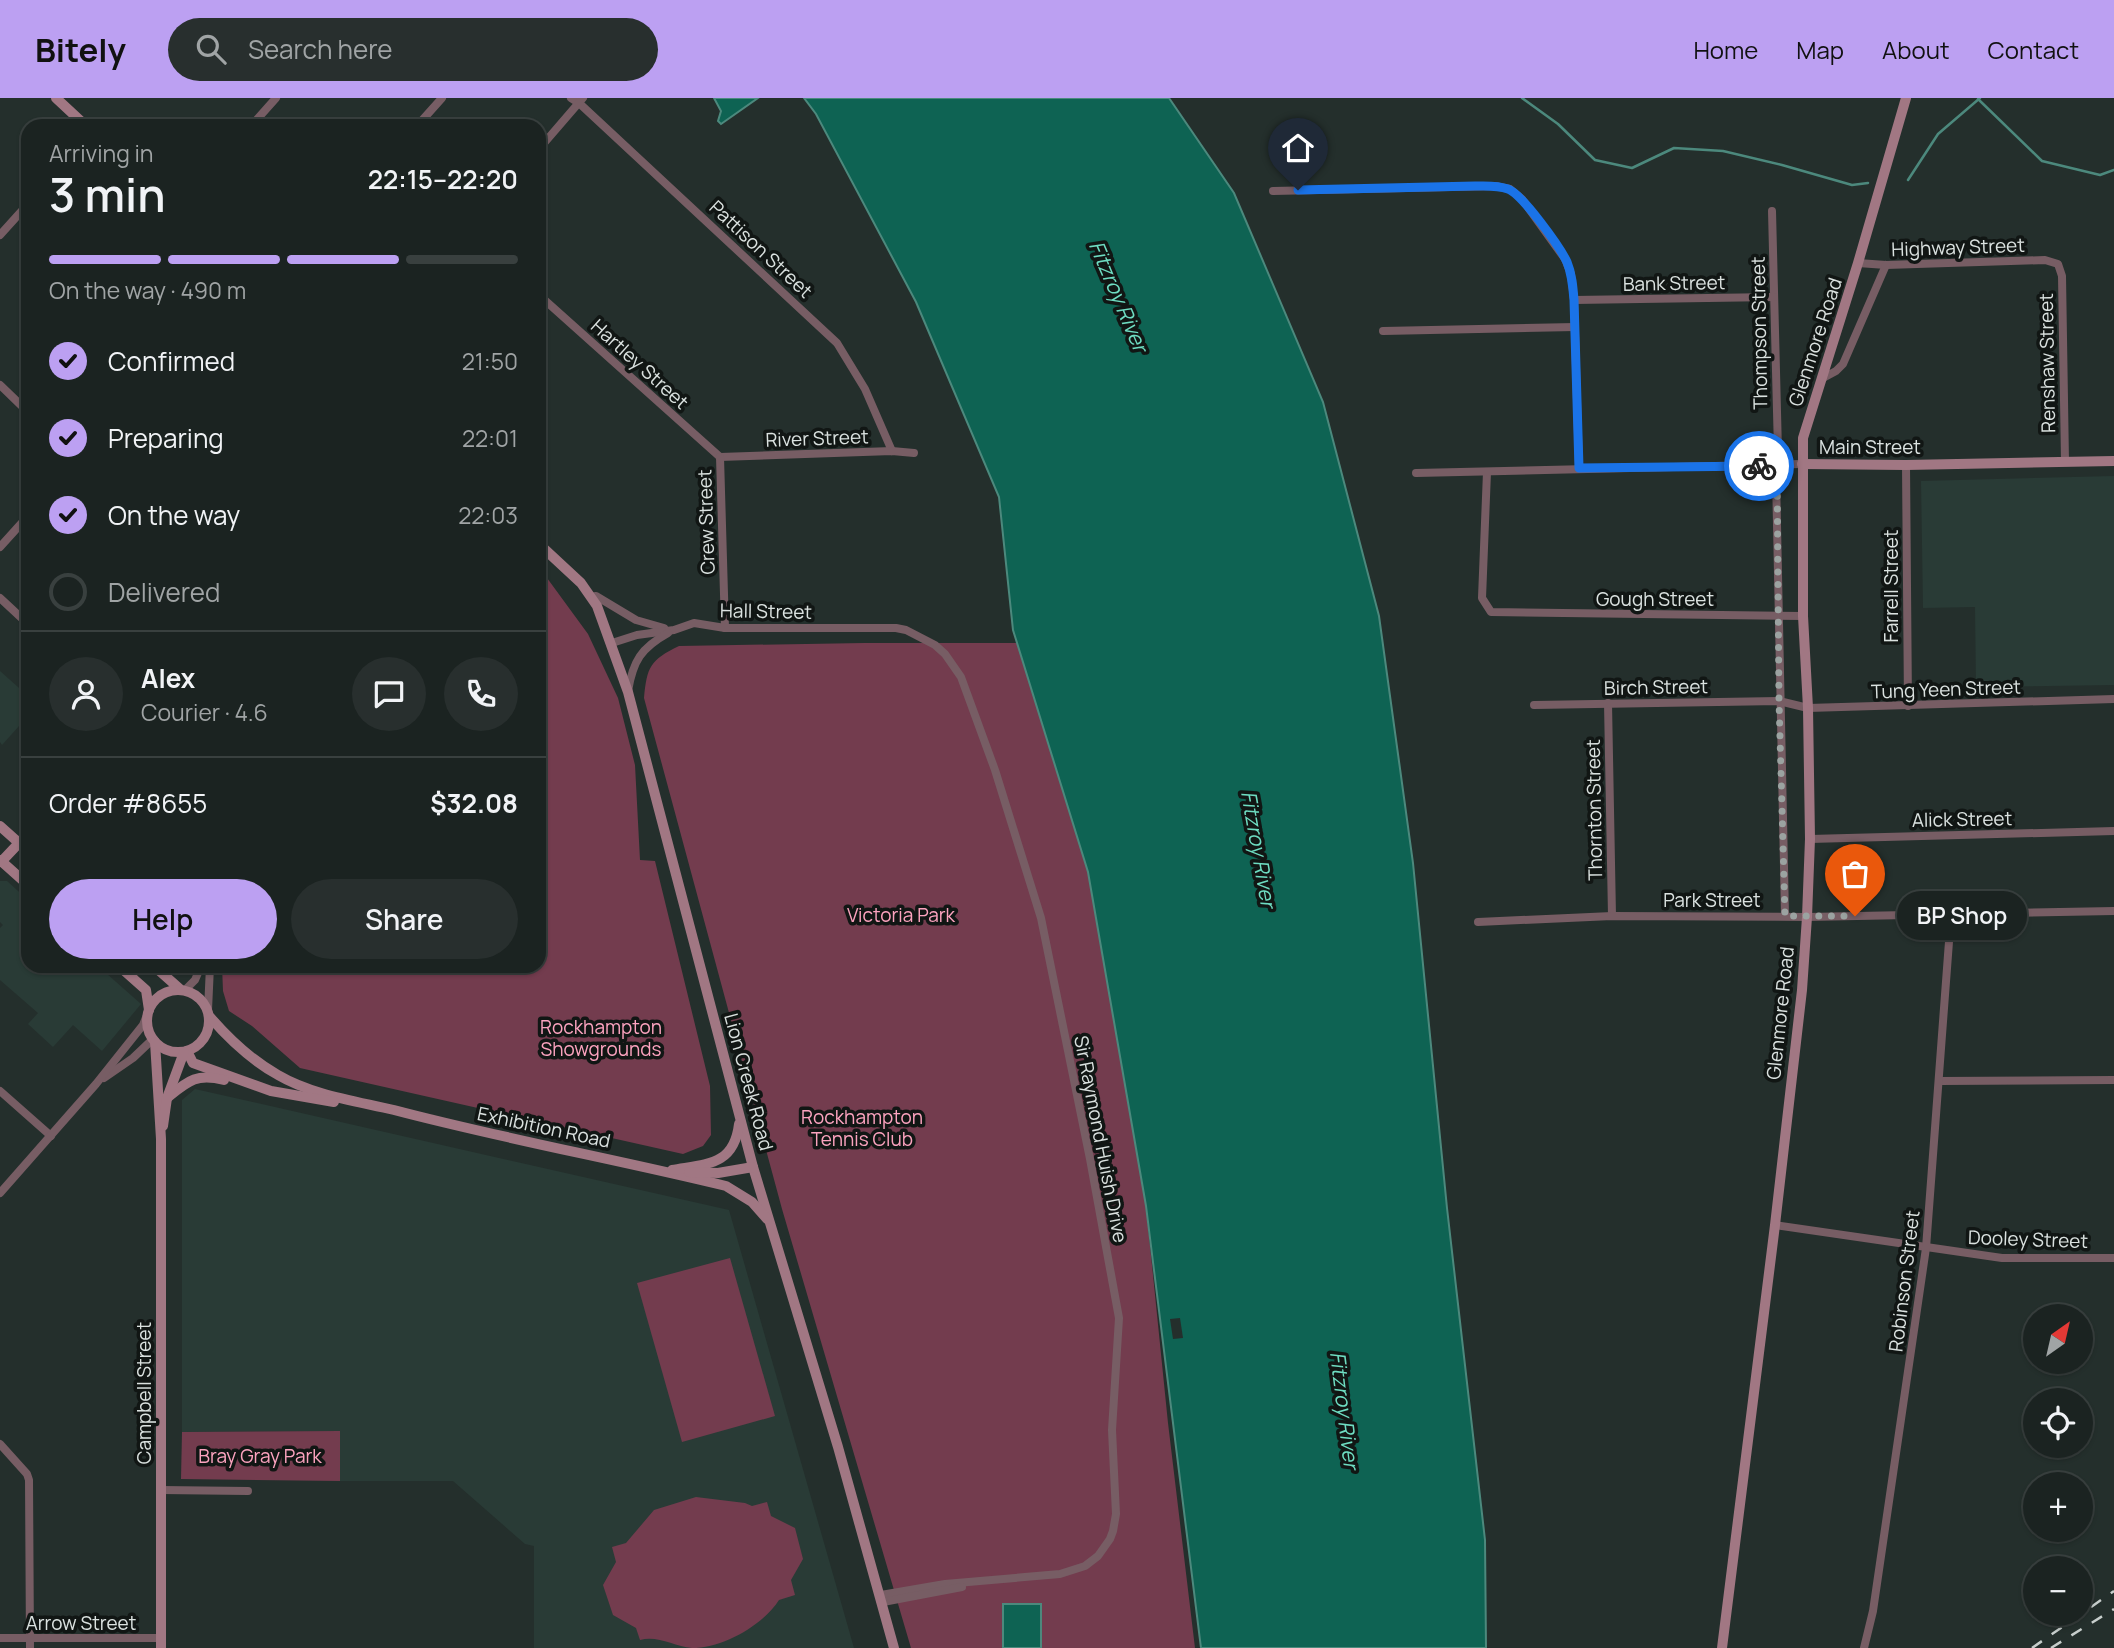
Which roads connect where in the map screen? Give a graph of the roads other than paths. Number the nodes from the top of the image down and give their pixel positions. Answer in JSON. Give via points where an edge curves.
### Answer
{"nodes":[{"id":1,"x":56,"y":98,"type":"edge"},
{"id":2,"x":276,"y":98,"type":"edge"},
{"id":3,"x":442,"y":98,"type":"edge"},
{"id":4,"x":1906,"y":98,"type":"edge"},
{"id":5,"x":578,"y":100,"type":"edge"},
{"id":6,"x":78,"y":119,"type":"edge"},
{"id":7,"x":257,"y":119,"type":"edge"},
{"id":8,"x":423,"y":119,"type":"edge"},
{"id":9,"x":546,"y":140,"type":"edge"},
{"id":10,"x":1273,"y":191,"type":"dead end"},
{"id":11,"x":1772,"y":211,"type":"dead end"},
{"id":12,"x":21,"y":212,"type":"edge"},
{"id":13,"x":0,"y":235,"type":"edge"},
{"id":14,"x":1858,"y":262,"type":"junction"},
{"id":15,"x":2058,"y":264,"type":"joint"},
{"id":16,"x":1886,"y":265,"type":"junction"},
{"id":17,"x":1774,"y":297,"type":"junction"},
{"id":18,"x":1574,"y":300,"type":"junction"},
{"id":19,"x":546,"y":301,"type":"edge"},
{"id":20,"x":1575,"y":327,"type":"junction"},
{"id":21,"x":1383,"y":331,"type":"dead end"},
{"id":22,"x":1823,"y":378,"type":"junction"},
{"id":23,"x":0,"y":386,"type":"edge"},
{"id":24,"x":21,"y":406,"type":"edge"},
{"id":25,"x":892,"y":451,"type":"junction"},
{"id":26,"x":914,"y":453,"type":"dead end"},
{"id":27,"x":720,"y":457,"type":"junction"},
{"id":28,"x":2114,"y":461,"type":"edge"},
{"id":29,"x":2065,"y":462,"type":"junction"},
{"id":30,"x":1777,"y":464,"type":"junction"},
{"id":31,"x":1802,"y":464,"type":"junction"},
{"id":32,"x":1906,"y":466,"type":"junction"},
{"id":33,"x":1579,"y":468,"type":"junction"},
{"id":34,"x":1416,"y":472,"type":"dead end"},
{"id":35,"x":1488,"y":472,"type":"junction"},
{"id":36,"x":21,"y":524,"type":"edge"},
{"id":37,"x":0,"y":547,"type":"edge"},
{"id":38,"x":546,"y":550,"type":"edge"},
{"id":39,"x":591,"y":597,"type":"junction"},
{"id":40,"x":0,"y":598,"type":"edge"},
{"id":41,"x":1779,"y":615,"type":"junction"},
{"id":42,"x":1803,"y":616,"type":"junction"},
{"id":43,"x":21,"y":618,"type":"edge"},
{"id":44,"x":725,"y":628,"type":"junction"},
{"id":45,"x":674,"y":630,"type":"junction"},
{"id":46,"x":921,"y":637,"type":"joint"},
{"id":47,"x":612,"y":643,"type":"junction"},
{"id":48,"x":628,"y":692,"type":"junction"},
{"id":49,"x":2114,"y":699,"type":"edge"},
{"id":50,"x":1779,"y":701,"type":"junction"},
{"id":51,"x":1608,"y":704,"type":"junction"},
{"id":52,"x":1534,"y":705,"type":"dead end"},
{"id":53,"x":1908,"y":706,"type":"junction"},
{"id":54,"x":1808,"y":708,"type":"junction"},
{"id":55,"x":0,"y":826,"type":"edge"},
{"id":56,"x":2114,"y":831,"type":"edge"},
{"id":57,"x":1810,"y":839,"type":"junction"},
{"id":58,"x":21,"y":844,"type":"edge"},
{"id":59,"x":21,"y":849,"type":"edge"},
{"id":60,"x":0,"y":862,"type":"edge"},
{"id":61,"x":21,"y":879,"type":"edge"},
{"id":62,"x":2114,"y":911,"type":"edge"},
{"id":63,"x":1951,"y":915,"type":"junction"},
{"id":64,"x":1612,"y":916,"type":"junction"},
{"id":65,"x":1785,"y":916,"type":"junction"},
{"id":66,"x":1807,"y":917,"type":"junction"},
{"id":67,"x":1478,"y":922,"type":"dead end"},
{"id":68,"x":127,"y":973,"type":"edge"},
{"id":69,"x":162,"y":973,"type":"edge"},
{"id":70,"x":198,"y":973,"type":"edge"},
{"id":71,"x":210,"y":973,"type":"edge"},
{"id":72,"x":183,"y":990,"type":"junction"},
{"id":73,"x":148,"y":1012,"type":"junction"},
{"id":74,"x":209,"y":1013,"type":"junction"},
{"id":75,"x":154,"y":1040,"type":"junction"},
{"id":76,"x":186,"y":1051,"type":"junction"},
{"id":77,"x":2114,"y":1080,"type":"edge"},
{"id":78,"x":1940,"y":1081,"type":"junction"},
{"id":79,"x":96,"y":1084,"type":"junction"},
{"id":80,"x":0,"y":1091,"type":"edge"},
{"id":81,"x":271,"y":1091,"type":"junction"},
{"id":82,"x":167,"y":1098,"type":"junction"},
{"id":83,"x":740,"y":1115,"type":"junction"},
{"id":84,"x":416,"y":1116,"type":"junction"},
{"id":85,"x":51,"y":1136,"type":"junction"},
{"id":86,"x":161,"y":1139,"type":"junction"},
{"id":87,"x":753,"y":1167,"type":"junction"},
{"id":88,"x":665,"y":1171,"type":"junction"},
{"id":89,"x":0,"y":1194,"type":"edge"},
{"id":90,"x":771,"y":1224,"type":"junction"},
{"id":91,"x":1775,"y":1225,"type":"junction"},
{"id":92,"x":1926,"y":1248,"type":"junction"},
{"id":93,"x":2114,"y":1258,"type":"edge"},
{"id":94,"x":0,"y":1444,"type":"edge"},
{"id":95,"x":161,"y":1490,"type":"junction"},
{"id":96,"x":248,"y":1490,"type":"dead end"},
{"id":97,"x":882,"y":1599,"type":"junction"},
{"id":98,"x":0,"y":1638,"type":"edge"},
{"id":99,"x":30,"y":1643,"type":"edge"},
{"id":100,"x":161,"y":1643,"type":"edge"},
{"id":101,"x":894,"y":1648,"type":"edge"},
{"id":102,"x":1722,"y":1648,"type":"edge"},
{"id":103,"x":1864,"y":1648,"type":"edge"}],
"edges":[{"from":1,"to":6,"type":"street"},
{"from":2,"to":7,"type":"street"},
{"from":3,"to":8,"type":"street"},
{"from":4,"to":14,"type":"street","name":"Glenmore Road"},
{"from":5,"to":9,"type":"street"},
{"from":5,"to":25,"type":"street","name":"Pattison Street","via":[[837,343],[865,389]]},
{"from":10,"to":18,"type":"street","via":[[1510,189],[1565,259]]},
{"from":11,"to":17,"type":"street","name":"Thompson Street"},
{"from":12,"to":13,"type":"street"},
{"from":14,"to":16,"type":"street","name":"Highway Street"},
{"from":14,"to":22,"type":"street","name":"Glenmore Road"},
{"from":15,"to":16,"type":"street","name":"Highway Street","via":[[2045,260]]},
{"from":15,"to":29,"type":"street","name":"Renshaw Street","via":[[2062,276]]},
{"from":16,"to":22,"type":"street","via":[[1843,364]]},
{"from":17,"to":18,"type":"street","name":"Bank Street"},
{"from":17,"to":30,"type":"street","name":"Thompson Street"},
{"from":18,"to":20,"type":"street"},
{"from":19,"to":27,"type":"street","name":"Hartley Street"},
{"from":20,"to":21,"type":"street"},
{"from":20,"to":33,"type":"street"},
{"from":22,"to":31,"type":"street","name":"Glenmore Road","via":[[1805,432]]},
{"from":23,"to":24,"type":"street"},
{"from":25,"to":26,"type":"street","name":"River Street"},
{"from":25,"to":27,"type":"street","name":"River Street"},
{"from":27,"to":44,"type":"street","name":"Crew Street"},
{"from":28,"to":29,"type":"street","name":"Main Street"},
{"from":29,"to":32,"type":"street","name":"Main Street"},
{"from":30,"to":31,"type":"street","name":"Main Street"},
{"from":30,"to":33,"type":"street","name":"Main Street"},
{"from":30,"to":41,"type":"street","name":"Thompson Street"},
{"from":31,"to":32,"type":"street","name":"Main Street"},
{"from":31,"to":42,"type":"street","name":"Glenmore Road"},
{"from":32,"to":53,"type":"street","name":"Farrell Street"},
{"from":33,"to":35,"type":"street","name":"Main Street"},
{"from":34,"to":35,"type":"street","name":"Main Street"},
{"from":35,"to":41,"type":"street","name":"Gough Street","via":[[1482,598],[1491,612]]},
{"from":36,"to":37,"type":"street"},
{"from":38,"to":39,"type":"street","name":"Lion Creek Road"},
{"from":39,"to":45,"type":"street","via":[[636,620]]},
{"from":39,"to":47,"type":"street","name":"Lion Creek Road"},
{"from":40,"to":43,"type":"street"},
{"from":41,"to":42,"type":"street","name":"Gough Street"},
{"from":41,"to":50,"type":"street","name":"Thompson Street"},
{"from":42,"to":54,"type":"street","name":"Glenmore Road"},
{"from":44,"to":45,"type":"street","name":"Hall Street","via":[[694,622]]},
{"from":44,"to":46,"type":"street","name":"Hall Street","via":[[889,628]]},
{"from":45,"to":47,"type":"street","name":"Hall Street"},
{"from":45,"to":48,"type":"street","via":[[650,643],[637,659]]},
{"from":46,"to":97,"type":"street","name":"Sir Raymond Huish Drive","via":[[945,654],[961,677],[1039,911],[1120,1325],[1112,1430],[1116,1514],[1110,1539],[1098,1556],[1075,1571],[985,1580]]},
{"from":47,"to":48,"type":"street","name":"Lion Creek Road"},
{"from":48,"to":83,"type":"street","name":"Lion Creek Road"},
{"from":49,"to":53,"type":"street","name":"Tung Yeen Street"},
{"from":50,"to":51,"type":"street","name":"Birch Street"},
{"from":50,"to":54,"type":"street","name":"Tung Yeen Street"},
{"from":50,"to":65,"type":"street","name":"Thompson Street"},
{"from":51,"to":52,"type":"street","name":"Birch Street"},
{"from":51,"to":64,"type":"street","name":"Thornton Street"},
{"from":53,"to":54,"type":"street","name":"Tung Yeen Street"},
{"from":54,"to":57,"type":"street","name":"Glenmore Road"},
{"from":55,"to":58,"type":"street"},
{"from":56,"to":57,"type":"street","name":"Alick Street"},
{"from":57,"to":66,"type":"street","name":"Glenmore Road"},
{"from":59,"to":60,"type":"street"},
{"from":60,"to":61,"type":"street"},
{"from":62,"to":63,"type":"street","name":"Park Street"},
{"from":63,"to":66,"type":"street","name":"Park Street"},
{"from":63,"to":78,"type":"street","name":"Robinson Street"},
{"from":64,"to":65,"type":"street","name":"Park Street"},
{"from":64,"to":67,"type":"street","name":"Park Street"},
{"from":65,"to":66,"type":"street","name":"Park Street"},
{"from":66,"to":91,"type":"street","name":"Glenmore Road"},
{"from":68,"to":73,"type":"street","via":[[146,990]]},
{"from":69,"to":72,"type":"street"},
{"from":70,"to":72,"type":"street"},
{"from":71,"to":74,"type":"street"},
{"from":72,"to":73,"type":"street","via":[[165,992]]},
{"from":72,"to":74,"type":"street","via":[[199,997]]},
{"from":73,"to":75,"type":"street"},
{"from":73,"to":79,"type":"street","via":[[143,1025]]},
{"from":74,"to":76,"type":"street","via":[[207,1034]]},
{"from":74,"to":84,"type":"street","name":"Exhibition Road","via":[[239,1047],[278,1076],[301,1087]]},
{"from":75,"to":76,"type":"street","via":[[174,1052]]},
{"from":75,"to":79,"type":"street"},
{"from":75,"to":86,"type":"street","name":"Campbell Street"},
{"from":76,"to":81,"type":"street","name":"Exhibition Road","via":[[193,1063]]},
{"from":76,"to":82,"type":"street","name":"Campbell Street"},
{"from":77,"to":78,"type":"street"},
{"from":78,"to":92,"type":"street","name":"Robinson Street"},
{"from":79,"to":85,"type":"street"},
{"from":80,"to":85,"type":"street"},
{"from":81,"to":82,"type":"street","name":"Exhibition Road","via":[[209,1076],[197,1077]]},
{"from":81,"to":84,"type":"street","name":"Exhibition Road"},
{"from":82,"to":86,"type":"street","name":"Campbell Street"},
{"from":83,"to":87,"type":"street","name":"Lion Creek Road"},
{"from":83,"to":88,"type":"street","name":"Exhibition Road","via":[[736,1141],[727,1155],[708,1164]]},
{"from":84,"to":88,"type":"street","name":"Exhibition Road"},
{"from":85,"to":89,"type":"street"},
{"from":86,"to":95,"type":"street","name":"Campbell Street"},
{"from":87,"to":88,"type":"street","name":"Exhibition Road","via":[[718,1173]]},
{"from":87,"to":90,"type":"street","name":"Lion Creek Road"},
{"from":88,"to":90,"type":"street","name":"Exhibition Road","via":[[733,1189]]},
{"from":90,"to":97,"type":"street","name":"Lion Creek Road"},
{"from":91,"to":92,"type":"street","name":"Dooley Street"},
{"from":91,"to":102,"type":"street","name":"Glenmore Road"},
{"from":92,"to":93,"type":"street","name":"Dooley Street","via":[[2002,1258]]},
{"from":92,"to":103,"type":"street","name":"Robinson Street"},
{"from":94,"to":99,"type":"street","via":[[29,1480]]},
{"from":95,"to":96,"type":"street"},
{"from":95,"to":100,"type":"street","name":"Campbell Street"},
{"from":97,"to":101,"type":"street","name":"Lion Creek Road"},
{"from":98,"to":99,"type":"street","name":"Arrow Street"},
{"from":99,"to":100,"type":"street","name":"Arrow Street"}]}
